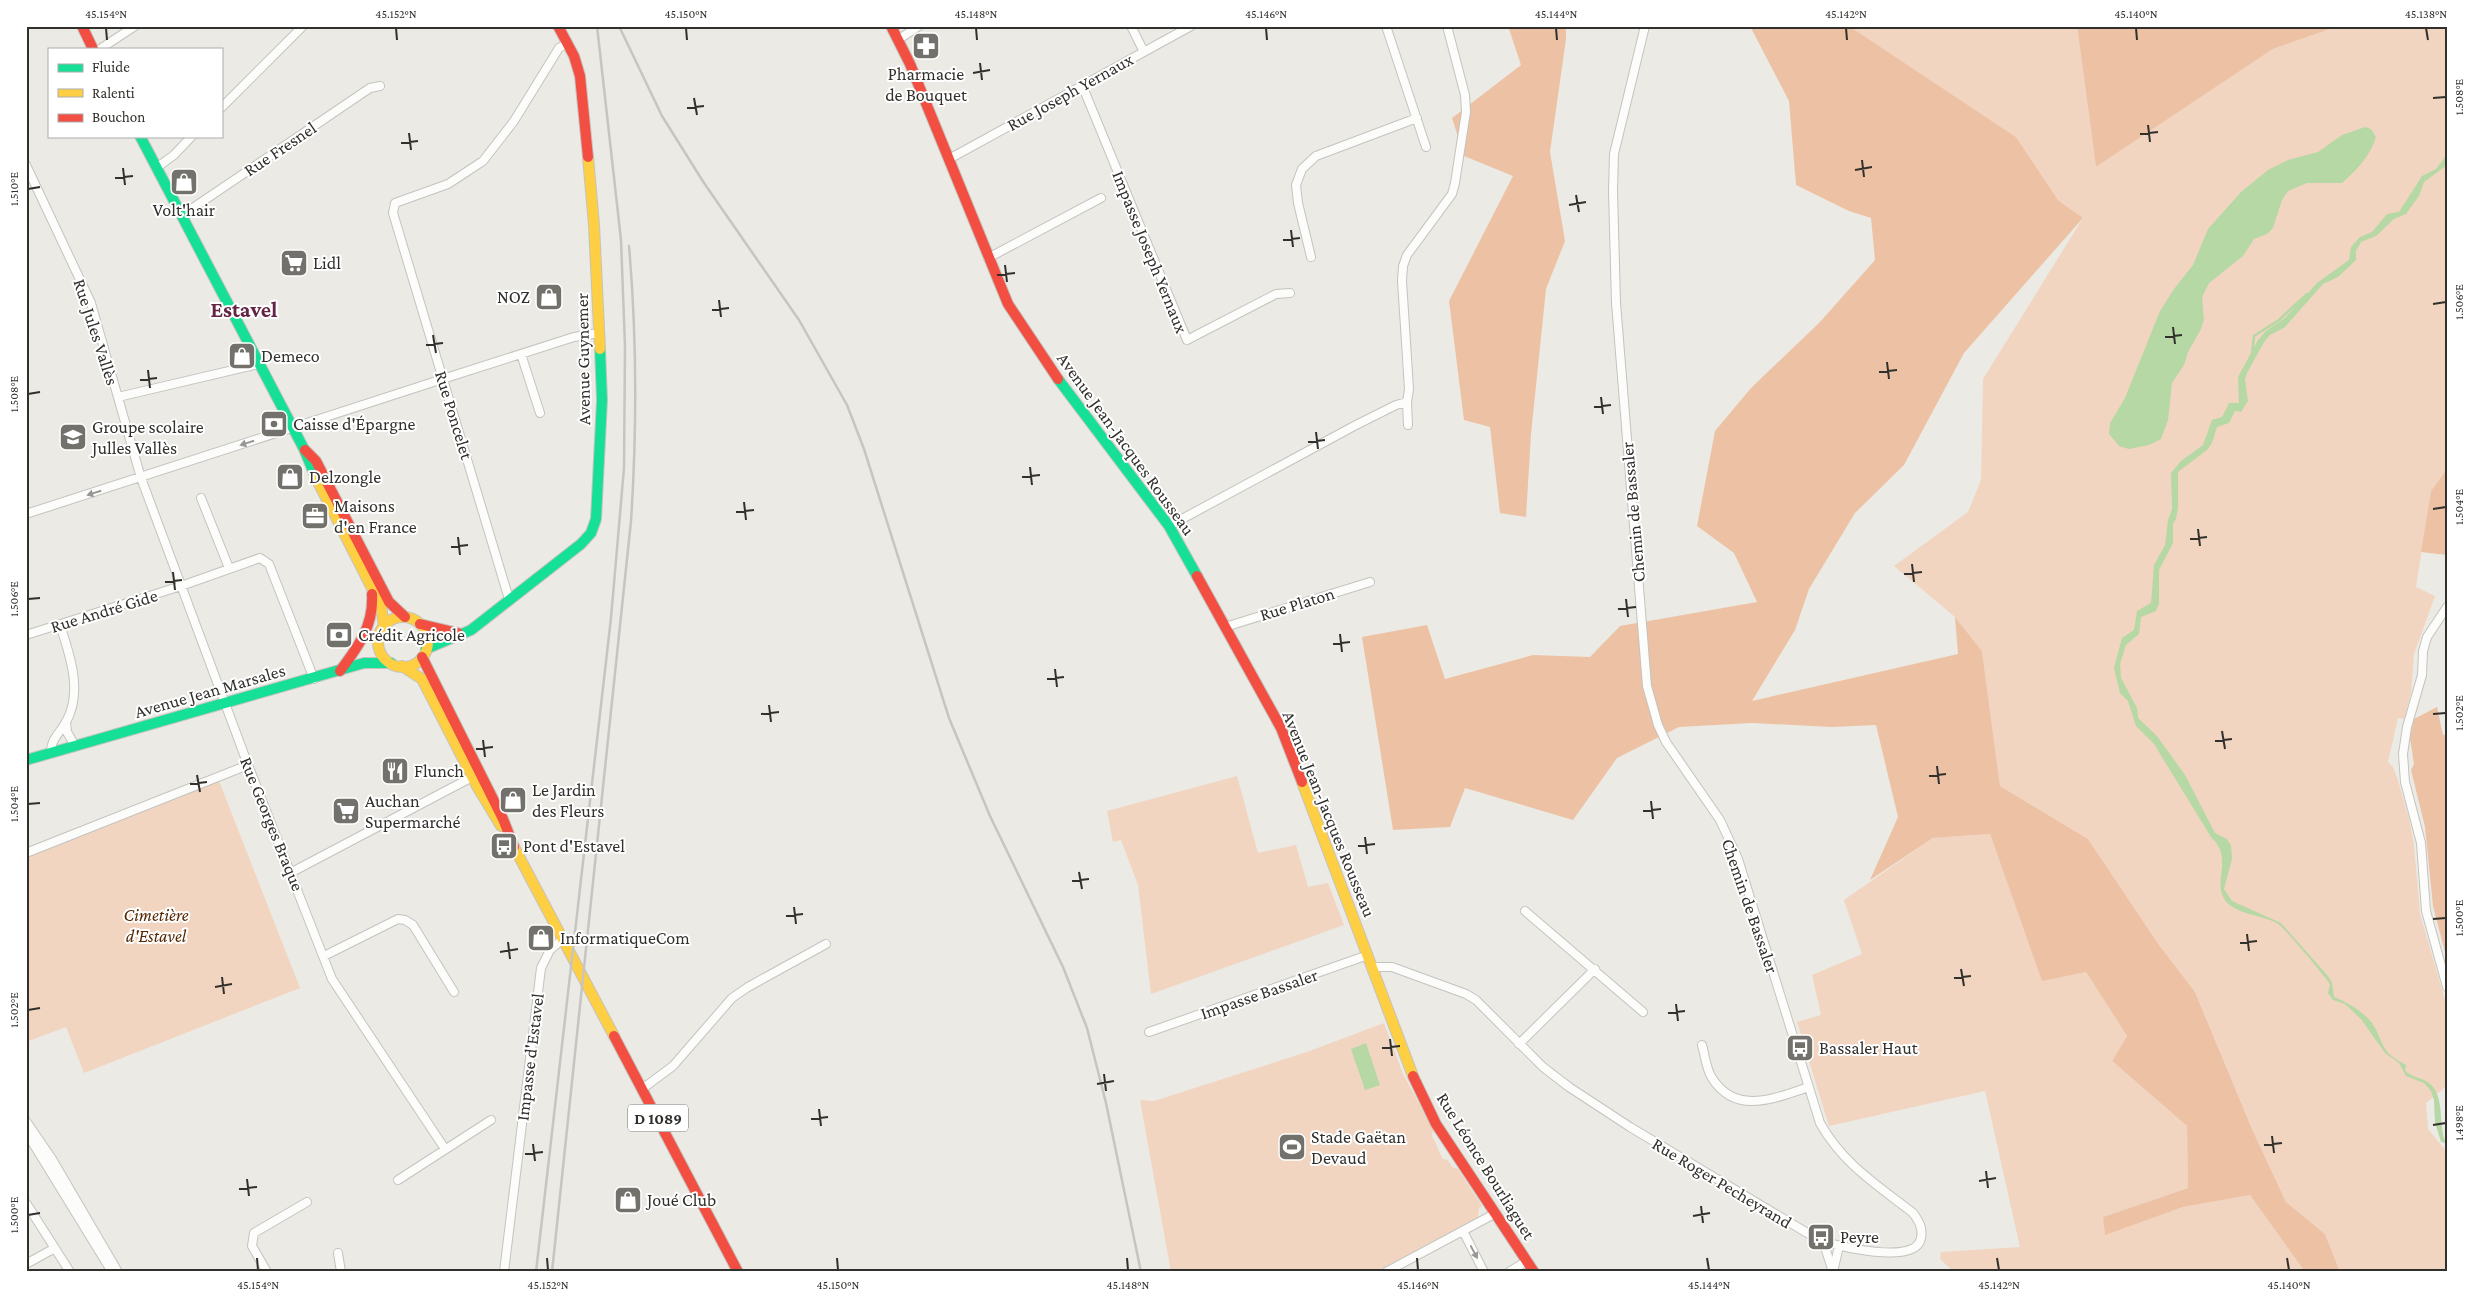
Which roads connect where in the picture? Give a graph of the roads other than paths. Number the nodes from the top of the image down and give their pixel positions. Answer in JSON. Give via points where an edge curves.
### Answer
{"nodes":[{"id":1,"x":82,"y":26,"type":"edge"},
{"id":2,"x":135,"y":26,"type":"edge"},
{"id":3,"x":303,"y":26,"type":"edge"},
{"id":4,"x":558,"y":26,"type":"edge"},
{"id":5,"x":891,"y":26,"type":"edge"},
{"id":6,"x":919,"y":26,"type":"edge"},
{"id":7,"x":1131,"y":26,"type":"edge"},
{"id":8,"x":1191,"y":26,"type":"edge"},
{"id":9,"x":1386,"y":26,"type":"edge"},
{"id":10,"x":1447,"y":26,"type":"edge"},
{"id":11,"x":1645,"y":26,"type":"edge"},
{"id":12,"x":899,"y":39,"type":"junction"},
{"id":13,"x":568,"y":43,"type":"junction"},
{"id":14,"x":93,"y":48,"type":"edge"},
{"id":15,"x":102,"y":48,"type":"edge"},
{"id":16,"x":1144,"y":52,"type":"junction"},
{"id":17,"x":1082,"y":85,"type":"junction"},
{"id":18,"x":380,"y":86,"type":"dead end"},
{"id":19,"x":222,"y":107,"type":"edge"},
{"id":20,"x":1417,"y":118,"type":"junction"},
{"id":21,"x":141,"y":138,"type":"edge"},
{"id":22,"x":190,"y":138,"type":"edge"},
{"id":23,"x":1426,"y":147,"type":"dead end"},
{"id":24,"x":948,"y":158,"type":"junction"},
{"id":25,"x":26,"y":165,"type":"edge"},
{"id":26,"x":156,"y":168,"type":"junction"},
{"id":27,"x":1101,"y":198,"type":"dead end"},
{"id":28,"x":182,"y":216,"type":"junction"},
{"id":29,"x":1311,"y":257,"type":"dead end"},
{"id":30,"x":988,"y":258,"type":"junction"},
{"id":31,"x":1290,"y":294,"type":"dead end"},
{"id":32,"x":599,"y":333,"type":"junction"},
{"id":33,"x":521,"y":354,"type":"junction"},
{"id":34,"x":260,"y":364,"type":"junction"},
{"id":35,"x":443,"y":379,"type":"junction"},
{"id":36,"x":118,"y":397,"type":"junction"},
{"id":37,"x":1407,"y":402,"type":"junction"},
{"id":38,"x":540,"y":413,"type":"dead end"},
{"id":39,"x":1408,"y":425,"type":"dead end"},
{"id":40,"x":293,"y":428,"type":"junction"},
{"id":41,"x":304,"y":449,"type":"junction"},
{"id":42,"x":140,"y":478,"type":"junction"},
{"id":43,"x":201,"y":498,"type":"dead end"},
{"id":44,"x":26,"y":514,"type":"edge"},
{"id":45,"x":1169,"y":526,"type":"junction"},
{"id":46,"x":229,"y":568,"type":"junction"},
{"id":47,"x":1370,"y":582,"type":"dead end"},
{"id":48,"x":371,"y":585,"type":"junction"},
{"id":49,"x":181,"y":586,"type":"junction"},
{"id":50,"x":509,"y":599,"type":"junction"},
{"id":51,"x":2447,"y":607,"type":"edge"},
{"id":52,"x":405,"y":617,"type":"junction"},
{"id":53,"x":420,"y":624,"type":"junction"},
{"id":54,"x":60,"y":625,"type":"junction"},
{"id":55,"x":384,"y":626,"type":"junction"},
{"id":56,"x":1225,"y":627,"type":"junction"},
{"id":57,"x":464,"y":633,"type":"junction"},
{"id":58,"x":26,"y":635,"type":"edge"},
{"id":59,"x":378,"y":639,"type":"junction"},
{"id":60,"x":424,"y":653,"type":"junction"},
{"id":61,"x":364,"y":663,"type":"junction"},
{"id":62,"x":391,"y":664,"type":"junction"},
{"id":63,"x":402,"y":666,"type":"junction"},
{"id":64,"x":340,"y":671,"type":"junction"},
{"id":65,"x":314,"y":679,"type":"junction"},
{"id":66,"x":225,"y":703,"type":"junction"},
{"id":67,"x":66,"y":722,"type":"junction"},
{"id":68,"x":70,"y":748,"type":"junction"},
{"id":69,"x":51,"y":753,"type":"junction"},
{"id":70,"x":26,"y":760,"type":"edge"},
{"id":71,"x":248,"y":765,"type":"junction"},
{"id":72,"x":476,"y":775,"type":"junction"},
{"id":73,"x":26,"y":853,"type":"edge"},
{"id":74,"x":292,"y":872,"type":"junction"},
{"id":75,"x":1525,"y":910,"type":"dead end"},
{"id":76,"x":562,"y":939,"type":"junction"},
{"id":77,"x":826,"y":944,"type":"dead end"},
{"id":78,"x":324,"y":956,"type":"junction"},
{"id":79,"x":1370,"y":962,"type":"junction"},
{"id":80,"x":1595,"y":968,"type":"junction"},
{"id":81,"x":2447,"y":987,"type":"edge"},
{"id":82,"x":454,"y":992,"type":"dead end"},
{"id":83,"x":1643,"y":1012,"type":"dead end"},
{"id":84,"x":1150,"y":1032,"type":"dead end"},
{"id":85,"x":1520,"y":1044,"type":"junction"},
{"id":86,"x":1702,"y":1045,"type":"dead end"},
{"id":87,"x":1809,"y":1088,"type":"junction"},
{"id":88,"x":642,"y":1089,"type":"junction"},
{"id":89,"x":491,"y":1120,"type":"dead end"},
{"id":90,"x":26,"y":1121,"type":"edge"},
{"id":91,"x":26,"y":1132,"type":"edge"},
{"id":92,"x":445,"y":1150,"type":"junction"},
{"id":93,"x":398,"y":1180,"type":"dead end"},
{"id":94,"x":307,"y":1202,"type":"dead end"},
{"id":95,"x":26,"y":1203,"type":"edge"},
{"id":96,"x":1496,"y":1213,"type":"junction"},
{"id":97,"x":1463,"y":1231,"type":"junction"},
{"id":98,"x":1822,"y":1241,"type":"junction"},
{"id":99,"x":1839,"y":1246,"type":"junction"},
{"id":100,"x":55,"y":1248,"type":"junction"},
{"id":101,"x":338,"y":1253,"type":"dead end"},
{"id":102,"x":1527,"y":1261,"type":"junction"},
{"id":103,"x":26,"y":1264,"type":"edge"},
{"id":104,"x":70,"y":1272,"type":"edge"},
{"id":105,"x":112,"y":1272,"type":"edge"},
{"id":106,"x":118,"y":1272,"type":"edge"},
{"id":107,"x":267,"y":1272,"type":"edge"},
{"id":108,"x":341,"y":1272,"type":"edge"},
{"id":109,"x":504,"y":1272,"type":"edge"},
{"id":110,"x":738,"y":1272,"type":"edge"},
{"id":111,"x":1386,"y":1272,"type":"edge"},
{"id":112,"x":1484,"y":1272,"type":"edge"},
{"id":113,"x":1509,"y":1272,"type":"edge"},
{"id":114,"x":1534,"y":1272,"type":"edge"},
{"id":115,"x":1833,"y":1272,"type":"edge"}],
"edges":[{"from":1,"to":14,"type":"main road"},
{"from":2,"to":15,"type":"street"},
{"from":3,"to":19,"type":"street"},
{"from":4,"to":13,"type":"main road","name":"Avenue Guynemer"},
{"from":5,"to":12,"type":"main road","name":"Avenue Jean-Jacques Rousseau"},
{"from":6,"to":12,"type":"street"},
{"from":7,"to":16,"type":"street"},
{"from":8,"to":16,"type":"street","name":"Rue Joseph Yernaux"},
{"from":9,"to":20,"type":"street"},
{"from":10,"to":37,"type":"street","via":[[1461,76],[1466,112],[1452,194],[1407,255],[1403,266]]},
{"from":11,"to":87,"type":"street","name":"Chemin de Bassaler","via":[[1614,154],[1613,191],[1617,312],[1648,686],[1666,742],[1720,820],[1738,859]]},
{"from":12,"to":24,"type":"main road","name":"Avenue Jean-Jacques Rousseau"},
{"from":13,"to":32,"type":"main road","name":"Avenue Guynemer","via":[[580,76],[594,225]]},
{"from":13,"to":35,"type":"street","name":"Rue Poncelet","via":[[559,48],[514,120],[483,161],[448,184],[395,203],[393,212]]},
{"from":16,"to":17,"type":"street","name":"Rue Joseph Yernaux"},
{"from":17,"to":24,"type":"street","name":"Rue Joseph Yernaux"},
{"from":17,"to":31,"type":"street","name":"Impasse Joseph Yernaux","via":[[1187,340],[1276,294]]},
{"from":18,"to":28,"type":"street","name":"Rue Fresnel","via":[[370,88]]},
{"from":20,"to":23,"type":"street"},
{"from":20,"to":29,"type":"street","via":[[1316,156],[1302,169],[1296,184]]},
{"from":21,"to":26,"type":"main road"},
{"from":22,"to":26,"type":"street"},
{"from":24,"to":30,"type":"main road","name":"Avenue Jean-Jacques Rousseau"},
{"from":25,"to":36,"type":"street","name":"Rue Jules Vallès","via":[[91,304]]},
{"from":26,"to":28,"type":"main road"},
{"from":27,"to":30,"type":"street"},
{"from":28,"to":34,"type":"main road"},
{"from":30,"to":45,"type":"main road","name":"Avenue Jean-Jacques Rousseau","via":[[1008,304],[1030,340]]},
{"from":32,"to":33,"type":"street","via":[[574,337]]},
{"from":32,"to":50,"type":"main road","name":"Avenue Guynemer","via":[[602,400],[598,500],[592,533]]},
{"from":33,"to":35,"type":"street"},
{"from":33,"to":38,"type":"street"},
{"from":34,"to":36,"type":"street"},
{"from":34,"to":40,"type":"main road"},
{"from":35,"to":40,"type":"street"},
{"from":35,"to":50,"type":"street","name":"Rue Poncelet"},
{"from":36,"to":42,"type":"street","name":"Rue Jules Vallès"},
{"from":37,"to":39,"type":"street"},
{"from":37,"to":45,"type":"street","via":[[1356,425]]},
{"from":40,"to":41,"type":"main road"},
{"from":40,"to":42,"type":"street","one_way":true},
{"from":41,"to":48,"type":"main road"},
{"from":41,"to":52,"type":"main road","via":[[316,461],[389,602]]},
{"from":42,"to":44,"type":"street","one_way":true},
{"from":42,"to":49,"type":"street","name":"Rue Georges Braque"},
{"from":43,"to":46,"type":"street"},
{"from":45,"to":56,"type":"main road","name":"Avenue Jean-Jacques Rousseau"},
{"from":46,"to":49,"type":"street","name":"Rue André Gide"},
{"from":46,"to":65,"type":"street","name":"Rue André Gide","via":[[255,558],[269,564]]},
{"from":47,"to":56,"type":"street","name":"Rue Platon"},
{"from":48,"to":55,"type":"main road","via":[[383,612]]},
{"from":48,"to":64,"type":"main road","via":[[373,609],[370,625],[364,640]]},
{"from":49,"to":54,"type":"street","name":"Rue André Gide"},
{"from":49,"to":66,"type":"street","name":"Rue Georges Braque"},
{"from":50,"to":57,"type":"main road","name":"Avenue Guynemer"},
{"from":51,"to":81,"type":"street","via":[[2427,637],[2423,651],[2422,675],[2404,742],[2403,766],[2421,843],[2426,911]]},
{"from":52,"to":53,"type":"main road"},
{"from":52,"to":55,"type":"main road"},
{"from":53,"to":57,"type":"main road"},
{"from":53,"to":60,"type":"main road","via":[[427,636]]},
{"from":54,"to":58,"type":"street","name":"Rue André Gide"},
{"from":54,"to":67,"type":"street","via":[[74,681]]},
{"from":55,"to":59,"type":"main road"},
{"from":56,"to":79,"type":"main road","name":"Avenue Jean-Jacques Rousseau","via":[[1281,728]]},
{"from":57,"to":60,"type":"main road","name":"Avenue Guynemer","via":[[440,640]]},
{"from":59,"to":61,"type":"main road"},
{"from":59,"to":62,"type":"main road","via":[[381,653]]},
{"from":60,"to":63,"type":"main road","via":[[414,664]]},
{"from":60,"to":72,"type":"main road","number":"D 1089"},
{"from":61,"to":62,"type":"main road","name":"Avenue Jean Marsales"},
{"from":61,"to":64,"type":"main road","name":"Avenue Jean Marsales"},
{"from":62,"to":63,"type":"main road"},
{"from":63,"to":72,"type":"main road","number":"D 1089","via":[[422,679]]},
{"from":64,"to":65,"type":"main road","name":"Avenue Jean Marsales"},
{"from":65,"to":66,"type":"main road","name":"Avenue Jean Marsales"},
{"from":66,"to":68,"type":"main road","name":"Avenue Jean Marsales"},
{"from":66,"to":71,"type":"street","name":"Rue Georges Braque"},
{"from":67,"to":68,"type":"street"},
{"from":67,"to":69,"type":"street","via":[[54,740]]},
{"from":68,"to":69,"type":"main road","name":"Avenue Jean Marsales"},
{"from":69,"to":70,"type":"main road","name":"Avenue Jean Marsales"},
{"from":71,"to":73,"type":"street"},
{"from":71,"to":74,"type":"street","name":"Rue Georges Braque"},
{"from":72,"to":74,"type":"street"},
{"from":72,"to":76,"type":"main road","number":"D 1089","via":[[494,818],[507,834]]},
{"from":74,"to":78,"type":"street","name":"Rue Georges Braque"},
{"from":75,"to":80,"type":"street"},
{"from":76,"to":88,"type":"main road","number":"D 1089"},
{"from":76,"to":109,"type":"street","name":"Impasse d'Estavel","via":[[550,950],[541,968]]},
{"from":77,"to":88,"type":"street","via":[[732,998],[673,1066]]},
{"from":78,"to":82,"type":"street","via":[[398,919],[406,920],[413,925]]},
{"from":78,"to":92,"type":"street","name":"Rue Georges Braque","via":[[344,999]]},
{"from":79,"to":84,"type":"street","name":"Impasse Bassaler"},
{"from":79,"to":85,"type":"street","name":"Rue Roger Pecheyrand","via":[[1466,994]]},
{"from":79,"to":96,"type":"main road","name":"Rue Léonce Bourliaguet","via":[[1411,1071],[1436,1124]]},
{"from":80,"to":83,"type":"street"},
{"from":80,"to":85,"type":"street"},
{"from":85,"to":98,"type":"street","name":"Rue Roger Pecheyrand","via":[[1569,1088]]},
{"from":86,"to":87,"type":"street","via":[[1711,1077],[1737,1100],[1765,1101]]},
{"from":87,"to":99,"type":"street","name":"Rue Roger Pecheyrand","via":[[1820,1123],[1831,1143],[1848,1162],[1913,1214],[1922,1232],[1920,1243],[1908,1252]]},
{"from":88,"to":110,"type":"main road","number":"D 1089"},
{"from":89,"to":92,"type":"street"},
{"from":90,"to":106,"type":"street"},
{"from":91,"to":105,"type":"street"},
{"from":92,"to":93,"type":"street"},
{"from":94,"to":107,"type":"street","via":[[254,1233],[252,1246]]},
{"from":95,"to":100,"type":"street"},
{"from":96,"to":97,"type":"street"},
{"from":96,"to":102,"type":"main road","name":"Rue Léonce Bourliaguet"},
{"from":97,"to":111,"type":"street"},
{"from":97,"to":112,"type":"street","one_way":true},
{"from":98,"to":99,"type":"street","name":"Rue Roger Pecheyrand"},
{"from":98,"to":115,"type":"street"},
{"from":99,"to":115,"type":"street"},
{"from":100,"to":103,"type":"street"},
{"from":100,"to":104,"type":"street"},
{"from":101,"to":108,"type":"street"},
{"from":102,"to":113,"type":"street"},
{"from":102,"to":114,"type":"main road","name":"Rue Léonce Bourliaguet"}]}
